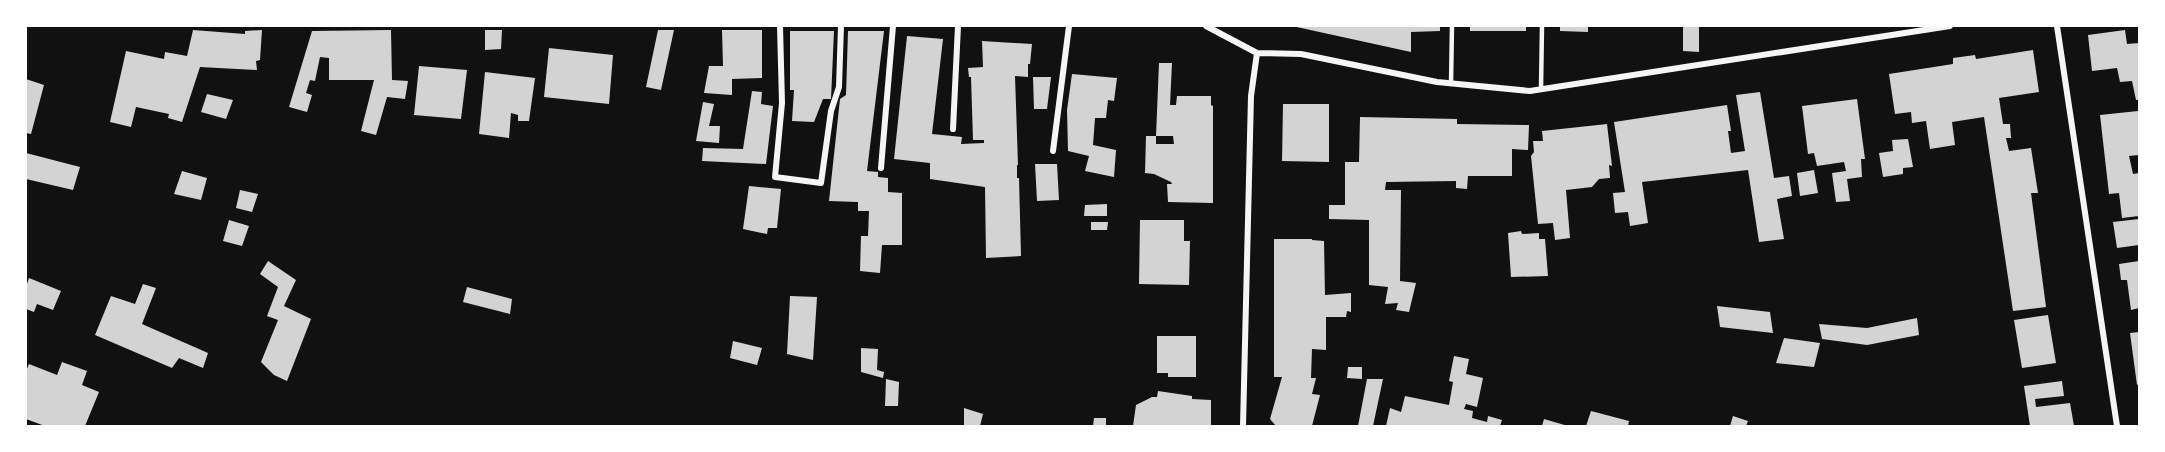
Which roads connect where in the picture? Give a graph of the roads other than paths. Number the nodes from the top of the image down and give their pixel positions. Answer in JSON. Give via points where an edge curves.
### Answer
{"nodes":[{"id":1,"x":780,"y":26,"type":"edge"},
{"id":2,"x":841,"y":26,"type":"edge"},
{"id":3,"x":893,"y":26,"type":"edge"},
{"id":4,"x":958,"y":26,"type":"edge"},
{"id":5,"x":1069,"y":26,"type":"edge"},
{"id":6,"x":1206,"y":26,"type":"edge"},
{"id":7,"x":1452,"y":26,"type":"edge"},
{"id":8,"x":1542,"y":26,"type":"edge"},
{"id":9,"x":1950,"y":26,"type":"edge"},
{"id":10,"x":2057,"y":26,"type":"edge"},
{"id":11,"x":1257,"y":53,"type":"junction"},
{"id":12,"x":1451,"y":84,"type":"junction"},
{"id":13,"x":1542,"y":89,"type":"junction"},
{"id":14,"x":953,"y":129,"type":"dead end"},
{"id":15,"x":1053,"y":152,"type":"dead end"},
{"id":16,"x":881,"y":168,"type":"dead end"},
{"id":17,"x":1243,"y":426,"type":"edge"},
{"id":18,"x":2117,"y":426,"type":"edge"}],
"edges":[{"from":1,"to":2,"type":"street","via":[[782,103],[776,177],[821,183],[831,111],[839,87]]},
{"from":3,"to":16,"type":"street"},
{"from":4,"to":14,"type":"street"},
{"from":5,"to":15,"type":"street"},
{"from":6,"to":11,"type":"street"},
{"from":7,"to":12,"type":"lane"},
{"from":8,"to":13,"type":"lane"},
{"from":9,"to":13,"type":"street"},
{"from":10,"to":18,"type":"street"},
{"from":11,"to":12,"type":"street","via":[[1301,54]]},
{"from":11,"to":17,"type":"street","via":[[1251,96]]},
{"from":12,"to":13,"type":"street"}]}
